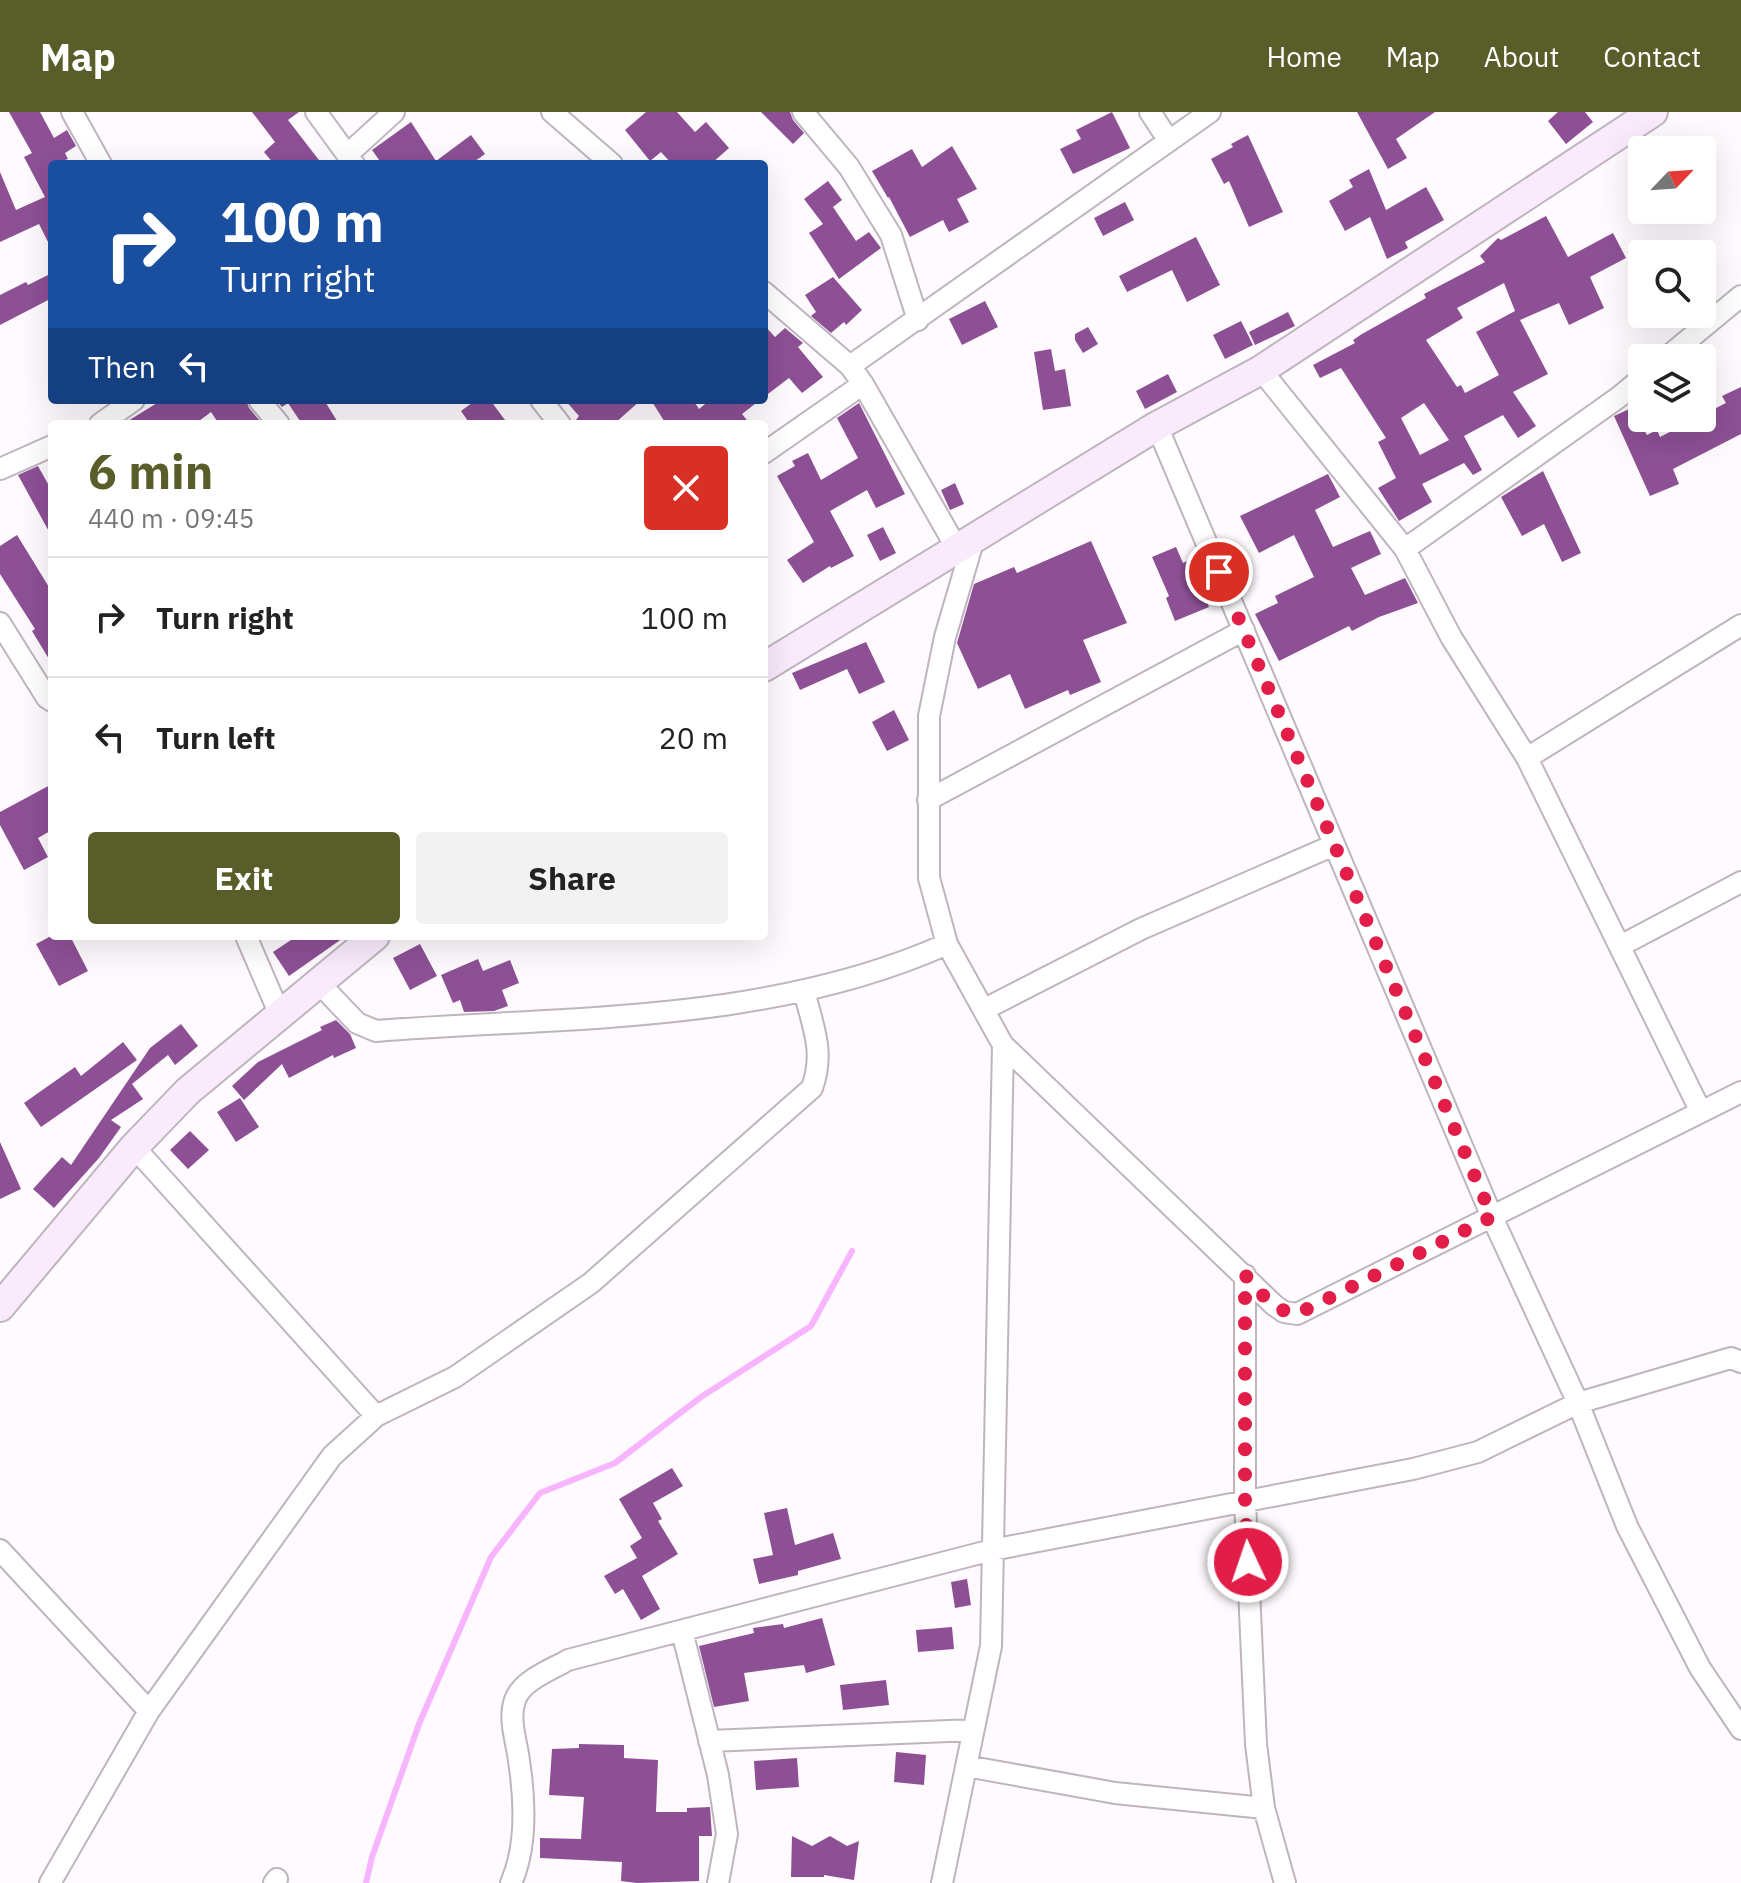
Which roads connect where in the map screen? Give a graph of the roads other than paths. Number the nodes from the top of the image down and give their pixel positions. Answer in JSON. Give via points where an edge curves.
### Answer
{"nodes":[{"id":1,"x":72,"y":112,"type":"edge"},
{"id":2,"x":316,"y":112,"type":"edge"},
{"id":3,"x":394,"y":112,"type":"edge"},
{"id":4,"x":552,"y":112,"type":"edge"},
{"id":5,"x":803,"y":112,"type":"edge"},
{"id":6,"x":1150,"y":112,"type":"edge"},
{"id":7,"x":1210,"y":112,"type":"edge"},
{"id":8,"x":1653,"y":112,"type":"edge"},
{"id":9,"x":1169,"y":141,"type":"junction"},
{"id":10,"x":351,"y":159,"type":"edge"},
{"id":11,"x":99,"y":160,"type":"edge"},
{"id":12,"x":607,"y":160,"type":"edge"},
{"id":13,"x":768,"y":295,"type":"edge"},
{"id":14,"x":1741,"y":296,"type":"edge"},
{"id":15,"x":918,"y":320,"type":"junction"},
{"id":16,"x":1683,"y":344,"type":"edge"},
{"id":17,"x":850,"y":366,"type":"junction"},
{"id":18,"x":1261,"y":370,"type":"junction"},
{"id":19,"x":863,"y":384,"type":"junction"},
{"id":20,"x":1628,"y":390,"type":"edge"},
{"id":21,"x":128,"y":404,"type":"edge"},
{"id":22,"x":262,"y":404,"type":"edge"},
{"id":23,"x":544,"y":404,"type":"edge"},
{"id":24,"x":106,"y":420,"type":"edge"},
{"id":25,"x":276,"y":420,"type":"edge"},
{"id":26,"x":557,"y":420,"type":"edge"},
{"id":27,"x":1157,"y":426,"type":"junction"},
{"id":28,"x":48,"y":448,"type":"edge"},
{"id":29,"x":768,"y":450,"type":"edge"},
{"id":30,"x":0,"y":469,"type":"edge"},
{"id":31,"x":966,"y":541,"type":"junction"},
{"id":32,"x":1405,"y":549,"type":"junction"},
{"id":33,"x":0,"y":623,"type":"edge"},
{"id":34,"x":1741,"y":625,"type":"edge"},
{"id":35,"x":1244,"y":630,"type":"junction"},
{"id":36,"x":768,"y":665,"type":"edge"},
{"id":37,"x":48,"y":699,"type":"edge"},
{"id":38,"x":1527,"y":758,"type":"junction"},
{"id":39,"x":928,"y":800,"type":"junction"},
{"id":40,"x":1334,"y":845,"type":"junction"},
{"id":41,"x":1741,"y":882,"type":"edge"},
{"id":42,"x":248,"y":940,"type":"edge"},
{"id":43,"x":370,"y":940,"type":"edge"},
{"id":44,"x":947,"y":944,"type":"junction"},
{"id":45,"x":1620,"y":946,"type":"junction"},
{"id":46,"x":319,"y":983,"type":"junction"},
{"id":47,"x":804,"y":991,"type":"junction"},
{"id":48,"x":985,"y":1009,"type":"junction"},
{"id":49,"x":280,"y":1015,"type":"junction"},
{"id":50,"x":1003,"y":1045,"type":"junction"},
{"id":51,"x":1741,"y":1092,"type":"edge"},
{"id":52,"x":1701,"y":1112,"type":"junction"},
{"id":53,"x":134,"y":1147,"type":"junction"},
{"id":54,"x":1492,"y":1217,"type":"junction"},
{"id":55,"x":1245,"y":1275,"type":"junction"},
{"id":56,"x":0,"y":1307,"type":"edge"},
{"id":57,"x":1741,"y":1362,"type":"edge"},
{"id":58,"x":1578,"y":1403,"type":"junction"},
{"id":59,"x":376,"y":1416,"type":"junction"},
{"id":60,"x":1245,"y":1501,"type":"junction"},
{"id":61,"x":0,"y":1550,"type":"edge"},
{"id":62,"x":992,"y":1550,"type":"junction"},
{"id":63,"x":682,"y":1631,"type":"junction"},
{"id":64,"x":149,"y":1711,"type":"junction"},
{"id":65,"x":1741,"y":1729,"type":"edge"},
{"id":66,"x":973,"y":1730,"type":"junction"},
{"id":67,"x":709,"y":1741,"type":"junction"},
{"id":68,"x":966,"y":1766,"type":"junction"},
{"id":69,"x":1264,"y":1808,"type":"junction"},
{"id":70,"x":50,"y":1883,"type":"edge"},
{"id":71,"x":511,"y":1883,"type":"edge"},
{"id":72,"x":718,"y":1883,"type":"edge"},
{"id":73,"x":942,"y":1883,"type":"edge"},
{"id":74,"x":1285,"y":1883,"type":"edge"}],
"edges":[{"from":1,"to":11,"type":"street"},
{"from":2,"to":10,"type":"street"},
{"from":3,"to":10,"type":"street"},
{"from":4,"to":12,"type":"street"},
{"from":5,"to":15,"type":"street","via":[[849,167],[891,235]]},
{"from":6,"to":9,"type":"street"},
{"from":7,"to":9,"type":"street"},
{"from":8,"to":18,"type":"street"},
{"from":9,"to":15,"type":"street"},
{"from":13,"to":17,"type":"street"},
{"from":14,"to":16,"type":"street"},
{"from":15,"to":17,"type":"street"},
{"from":17,"to":19,"type":"street"},
{"from":18,"to":27,"type":"street"},
{"from":18,"to":32,"type":"street"},
{"from":19,"to":29,"type":"street"},
{"from":19,"to":31,"type":"street"},
{"from":20,"to":32,"type":"street"},
{"from":21,"to":24,"type":"street"},
{"from":22,"to":25,"type":"street"},
{"from":23,"to":26,"type":"street"},
{"from":27,"to":31,"type":"street"},
{"from":27,"to":35,"type":"street"},
{"from":28,"to":30,"type":"street"},
{"from":31,"to":36,"type":"street"},
{"from":31,"to":39,"type":"street","via":[[929,716]]},
{"from":32,"to":38,"type":"street","via":[[1451,637]]},
{"from":33,"to":37,"type":"street"},
{"from":34,"to":38,"type":"street"},
{"from":35,"to":39,"type":"street"},
{"from":35,"to":40,"type":"street"},
{"from":38,"to":45,"type":"street"},
{"from":39,"to":44,"type":"street","via":[[929,878]]},
{"from":40,"to":48,"type":"street","via":[[1141,929]]},
{"from":40,"to":54,"type":"street"},
{"from":41,"to":45,"type":"street"},
{"from":42,"to":49,"type":"street"},
{"from":43,"to":46,"type":"street"},
{"from":44,"to":47,"type":"street","via":[[902,965]]},
{"from":44,"to":48,"type":"street"},
{"from":45,"to":52,"type":"street"},
{"from":46,"to":47,"type":"street","via":[[357,1023],[376,1031],[658,1015]]},
{"from":46,"to":49,"type":"street"},
{"from":47,"to":59,"type":"street","via":[[817,1040],[819,1069],[812,1088],[591,1283],[455,1377]]},
{"from":48,"to":50,"type":"street"},
{"from":49,"to":53,"type":"street","via":[[188,1091]]},
{"from":50,"to":55,"type":"street"},
{"from":50,"to":62,"type":"street"},
{"from":51,"to":52,"type":"street"},
{"from":52,"to":54,"type":"street"},
{"from":53,"to":56,"type":"street"},
{"from":53,"to":59,"type":"street"},
{"from":54,"to":55,"type":"street","via":[[1297,1314],[1274,1305]]},
{"from":54,"to":58,"type":"street"},
{"from":55,"to":60,"type":"street"},
{"from":57,"to":58,"type":"street","via":[[1731,1358]]},
{"from":58,"to":60,"type":"street","via":[[1478,1452]]},
{"from":58,"to":65,"type":"street","via":[[1627,1526],[1700,1668]]},
{"from":59,"to":64,"type":"street","via":[[332,1456]]},
{"from":60,"to":62,"type":"street"},
{"from":60,"to":69,"type":"street","via":[[1256,1744]]},
{"from":61,"to":64,"type":"street"},
{"from":62,"to":63,"type":"street"},
{"from":62,"to":66,"type":"street","via":[[991,1646]]},
{"from":63,"to":67,"type":"street"},
{"from":63,"to":71,"type":"street","via":[[568,1660],[534,1678],[515,1698],[512,1718],[524,1800],[518,1867]]},
{"from":64,"to":70,"type":"street"},
{"from":66,"to":67,"type":"street"},
{"from":66,"to":68,"type":"street"},
{"from":67,"to":72,"type":"street","via":[[727,1834]]},
{"from":68,"to":69,"type":"street","via":[[1115,1793]]},
{"from":68,"to":73,"type":"street"},
{"from":69,"to":74,"type":"street"}]}
